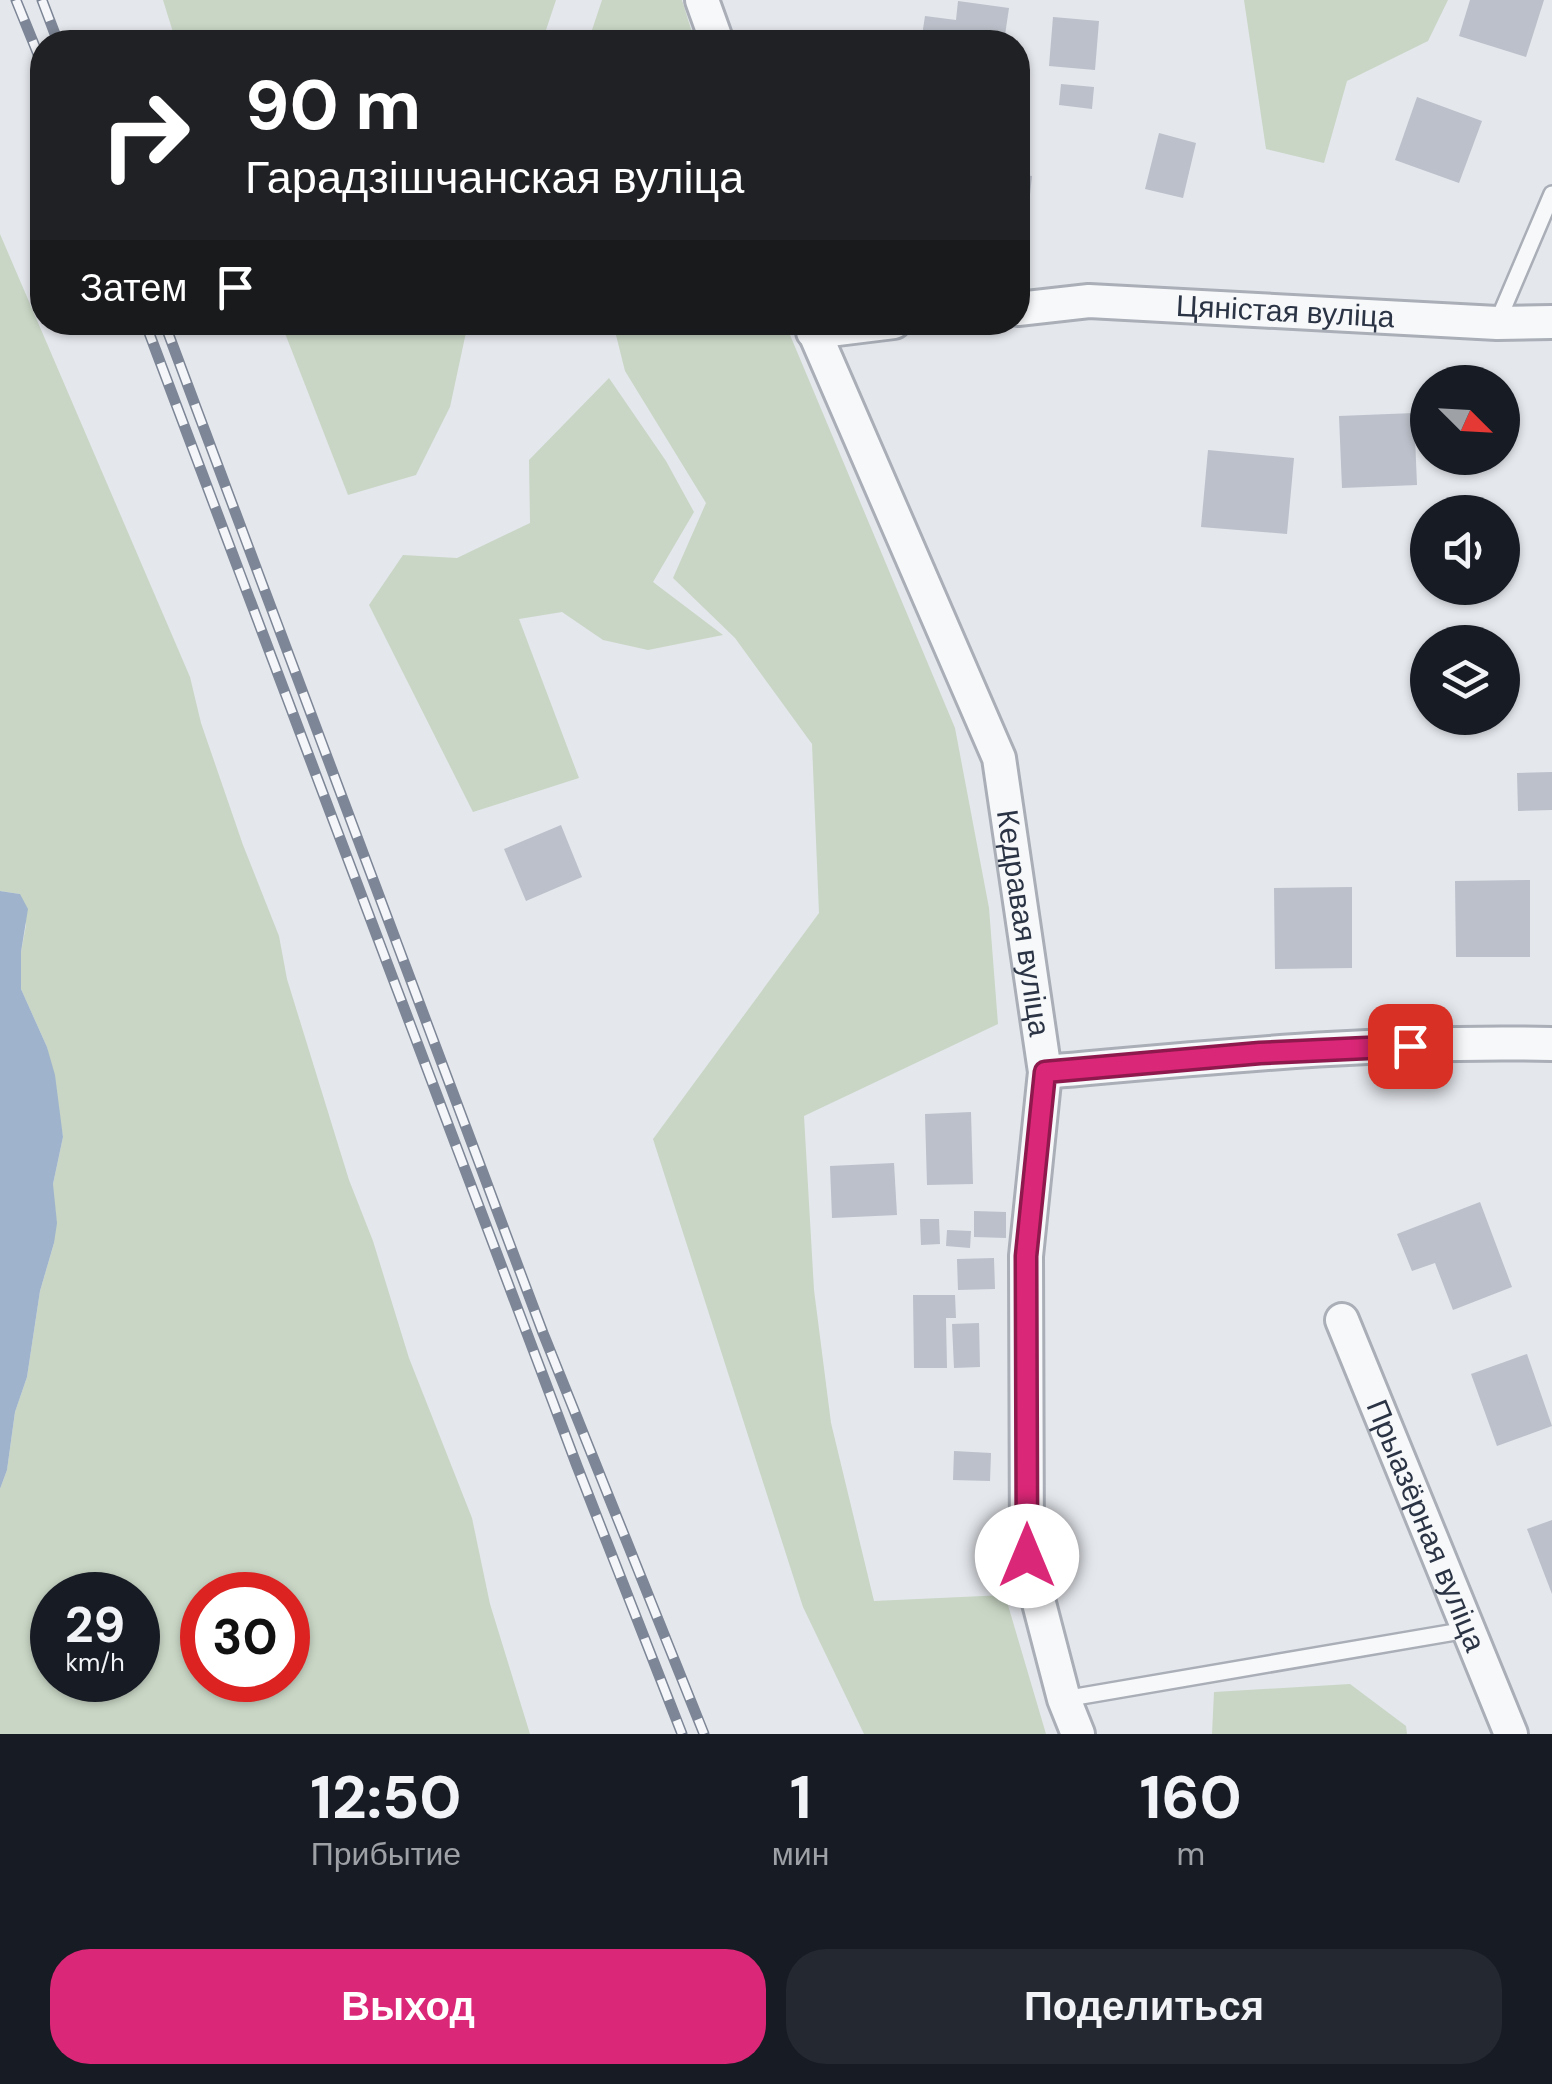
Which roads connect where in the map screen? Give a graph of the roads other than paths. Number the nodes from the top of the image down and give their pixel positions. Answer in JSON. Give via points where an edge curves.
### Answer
{"nodes":[{"id":1,"x":702,"y":0,"type":"edge"},
{"id":2,"x":712,"y":30,"type":"edge"},
{"id":3,"x":1552,"y":194,"type":"edge"},
{"id":4,"x":1030,"y":308,"type":"edge"},
{"id":5,"x":1552,"y":322,"type":"edge"},
{"id":6,"x":1497,"y":323,"type":"junction"},
{"id":7,"x":814,"y":335,"type":"edge"},
{"id":8,"x":1552,"y":1044,"type":"edge"},
{"id":9,"x":1045,"y":1072,"type":"junction"},
{"id":10,"x":1342,"y":1320,"type":"dead end"},
{"id":11,"x":1467,"y":1630,"type":"junction"},
{"id":12,"x":1064,"y":1699,"type":"junction"},
{"id":13,"x":1078,"y":1734,"type":"edge"},
{"id":14,"x":1511,"y":1734,"type":"edge"}],
"edges":[{"from":1,"to":2,"type":"street"},
{"from":3,"to":6,"type":"lane"},
{"from":4,"to":6,"type":"street","name":"Цяністая вуліца","via":[[1089,301]]},
{"from":5,"to":6,"type":"street","name":"Цяністая вуліца"},
{"from":7,"to":9,"type":"street","name":"Кедравая вуліца","via":[[999,758]]},
{"from":8,"to":9,"type":"street","via":[[1260,1053]]},
{"from":9,"to":12,"type":"street","name":"Кедравая вуліца","via":[[1026,1256],[1027,1556]]},
{"from":10,"to":11,"type":"street","name":"Прыазёрная вуліца"},
{"from":11,"to":12,"type":"lane"},
{"from":11,"to":14,"type":"street","name":"Прыазёрная вуліца"},
{"from":12,"to":13,"type":"street","name":"Кедравая вуліца"}]}
